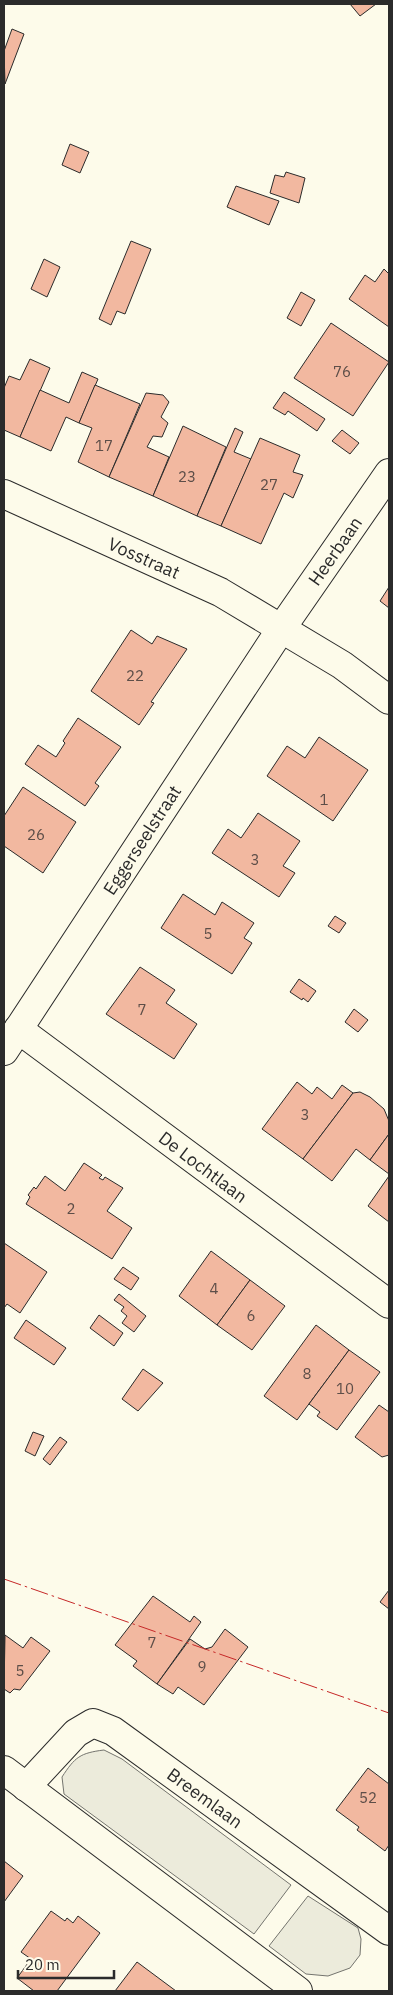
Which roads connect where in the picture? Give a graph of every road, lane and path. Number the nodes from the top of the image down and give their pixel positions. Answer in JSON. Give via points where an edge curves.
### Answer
{"nodes":[{"id":1,"x":389,"y":473,"type":"edge"},
{"id":2,"x":4,"y":494,"type":"edge"},
{"id":3,"x":281,"y":629,"type":"junction"},
{"id":4,"x":389,"y":700,"type":"edge"},
{"id":5,"x":11,"y":1040,"type":"edge"},
{"id":6,"x":389,"y":1304,"type":"edge"},
{"id":7,"x":4,"y":1770,"type":"edge"},
{"id":8,"x":26,"y":1787,"type":"junction"},
{"id":9,"x":389,"y":1931,"type":"edge"},
{"id":10,"x":285,"y":1987,"type":"edge"}],
"edges":[{"from":1,"to":3,"type":"street","name":"Heerbaan"},
{"from":2,"to":3,"type":"street","name":"Vosstraat","via":[[220,592]]},
{"from":3,"to":4,"type":"street","name":"Vosstraat","via":[[342,665]]},
{"from":3,"to":5,"type":"street","name":"Eggerseelstraat"},
{"from":5,"to":6,"type":"street","name":"De Lochtlaan"},
{"from":7,"to":8,"type":"street"},
{"from":8,"to":9,"type":"street","name":"Breemlaan","via":[[76,1733],[93,1724],[113,1731]]},
{"from":8,"to":10,"type":"street"}]}
